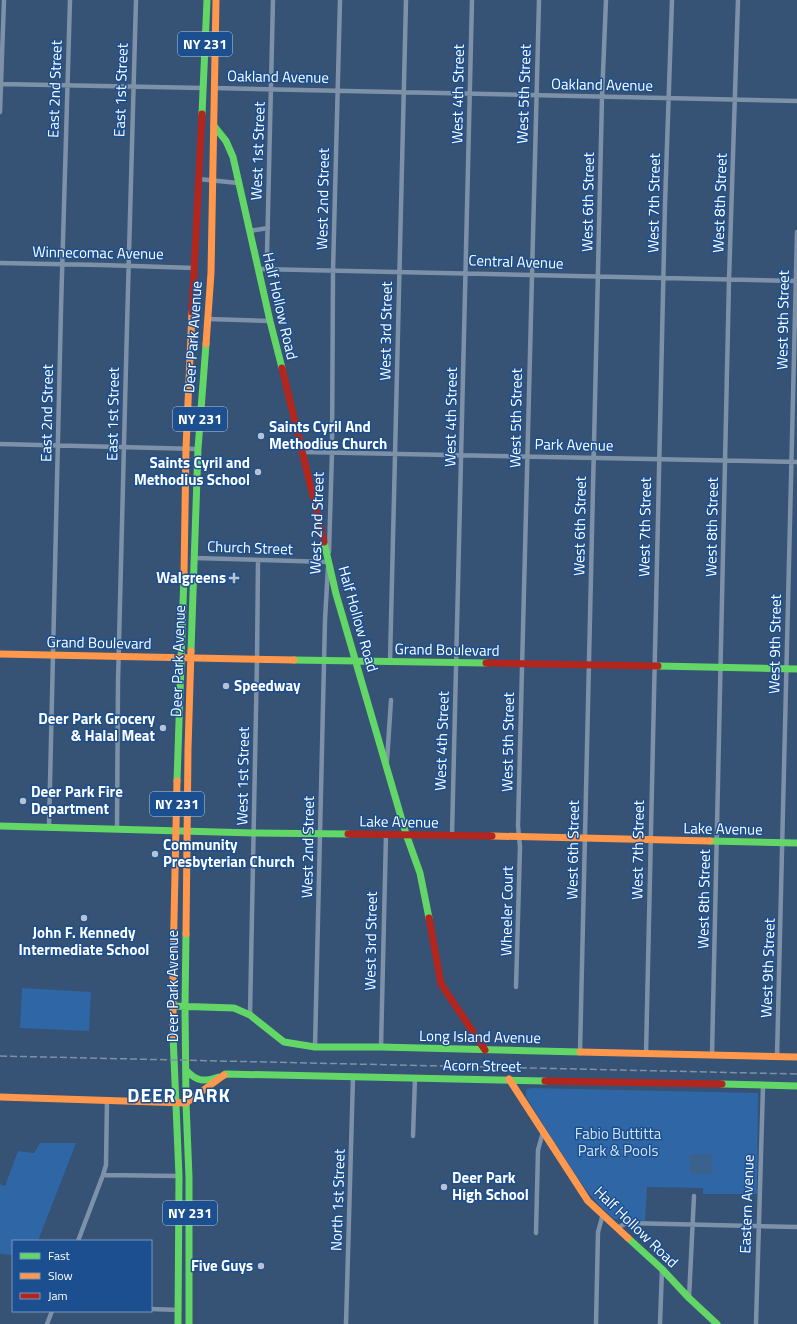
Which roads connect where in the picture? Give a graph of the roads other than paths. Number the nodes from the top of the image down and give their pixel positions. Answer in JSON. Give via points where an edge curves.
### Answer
{"nodes":[{"id":1,"x":4,"y":0,"type":"edge"},
{"id":2,"x":70,"y":0,"type":"edge"},
{"id":3,"x":136,"y":0,"type":"edge"},
{"id":4,"x":216,"y":0,"type":"edge"},
{"id":5,"x":274,"y":0,"type":"edge"},
{"id":6,"x":340,"y":0,"type":"edge"},
{"id":7,"x":406,"y":0,"type":"edge"},
{"id":8,"x":472,"y":0,"type":"edge"},
{"id":9,"x":539,"y":0,"type":"edge"},
{"id":10,"x":606,"y":0,"type":"edge"},
{"id":11,"x":672,"y":0,"type":"edge"},
{"id":12,"x":738,"y":0,"type":"edge"},
{"id":13,"x":205,"y":2,"type":"edge"},
{"id":14,"x":1,"y":84,"type":"edge"},
{"id":15,"x":67,"y":85,"type":"junction"},
{"id":16,"x":133,"y":86,"type":"junction"},
{"id":17,"x":204,"y":88,"type":"junction"},
{"id":18,"x":214,"y":88,"type":"junction"},
{"id":19,"x":272,"y":89,"type":"junction"},
{"id":20,"x":338,"y":90,"type":"junction"},
{"id":21,"x":404,"y":92,"type":"junction"},
{"id":22,"x":470,"y":94,"type":"junction"},
{"id":23,"x":536,"y":95,"type":"junction"},
{"id":24,"x":602,"y":97,"type":"junction"},
{"id":25,"x":668,"y":98,"type":"junction"},
{"id":26,"x":735,"y":99,"type":"junction"},
{"id":27,"x":797,"y":101,"type":"edge"},
{"id":28,"x":0,"y":112,"type":"edge"},
{"id":29,"x":214,"y":126,"type":"junction"},
{"id":30,"x":199,"y":179,"type":"junction"},
{"id":31,"x":213,"y":180,"type":"junction"},
{"id":32,"x":238,"y":183,"type":"junction"},
{"id":33,"x":268,"y":228,"type":"junction"},
{"id":34,"x":249,"y":231,"type":"junction"},
{"id":35,"x":797,"y":232,"type":"edge"},
{"id":36,"x":267,"y":254,"type":"dead end"},
{"id":37,"x":0,"y":263,"type":"edge"},
{"id":38,"x":63,"y":265,"type":"junction"},
{"id":39,"x":128,"y":266,"type":"junction"},
{"id":40,"x":195,"y":268,"type":"junction"},
{"id":41,"x":258,"y":269,"type":"junction"},
{"id":42,"x":333,"y":271,"type":"junction"},
{"id":43,"x":400,"y":273,"type":"junction"},
{"id":44,"x":466,"y":273,"type":"junction"},
{"id":45,"x":531,"y":275,"type":"junction"},
{"id":46,"x":598,"y":277,"type":"junction"},
{"id":47,"x":664,"y":278,"type":"junction"},
{"id":48,"x":729,"y":280,"type":"junction"},
{"id":49,"x":796,"y":281,"type":"edge"},
{"id":50,"x":208,"y":319,"type":"junction"},
{"id":51,"x":270,"y":321,"type":"junction"},
{"id":52,"x":0,"y":444,"type":"edge"},
{"id":53,"x":58,"y":446,"type":"junction"},
{"id":54,"x":124,"y":447,"type":"junction"},
{"id":55,"x":186,"y":448,"type":"junction"},
{"id":56,"x":198,"y":449,"type":"junction"},
{"id":57,"x":303,"y":452,"type":"junction"},
{"id":58,"x":332,"y":452,"type":"junction"},
{"id":59,"x":395,"y":453,"type":"junction"},
{"id":60,"x":462,"y":455,"type":"junction"},
{"id":61,"x":527,"y":456,"type":"junction"},
{"id":62,"x":594,"y":457,"type":"junction"},
{"id":63,"x":659,"y":459,"type":"junction"},
{"id":64,"x":726,"y":460,"type":"junction"},
{"id":65,"x":791,"y":462,"type":"junction"},
{"id":66,"x":797,"y":462,"type":"edge"},
{"id":67,"x":194,"y":558,"type":"junction"},
{"id":68,"x":258,"y":561,"type":"junction"},
{"id":69,"x":328,"y":562,"type":"junction"},
{"id":70,"x":0,"y":654,"type":"edge"},
{"id":71,"x":53,"y":655,"type":"junction"},
{"id":72,"x":119,"y":657,"type":"junction"},
{"id":73,"x":182,"y":658,"type":"junction"},
{"id":74,"x":192,"y":658,"type":"junction"},
{"id":75,"x":257,"y":660,"type":"junction"},
{"id":76,"x":324,"y":661,"type":"junction"},
{"id":77,"x":356,"y":662,"type":"junction"},
{"id":78,"x":390,"y":662,"type":"junction"},
{"id":79,"x":456,"y":662,"type":"junction"},
{"id":80,"x":522,"y":664,"type":"junction"},
{"id":81,"x":588,"y":665,"type":"junction"},
{"id":82,"x":654,"y":666,"type":"junction"},
{"id":83,"x":720,"y":667,"type":"junction"},
{"id":84,"x":787,"y":669,"type":"junction"},
{"id":85,"x":797,"y":670,"type":"edge"},
{"id":86,"x":391,"y":700,"type":"dead end"},
{"id":87,"x":387,"y":765,"type":"junction"},
{"id":88,"x":0,"y":826,"type":"edge"},
{"id":89,"x":49,"y":827,"type":"junction"},
{"id":90,"x":117,"y":829,"type":"junction"},
{"id":91,"x":176,"y":830,"type":"junction"},
{"id":92,"x":187,"y":830,"type":"junction"},
{"id":93,"x":254,"y":833,"type":"junction"},
{"id":94,"x":320,"y":834,"type":"junction"},
{"id":95,"x":406,"y":834,"type":"junction"},
{"id":96,"x":386,"y":835,"type":"junction"},
{"id":97,"x":452,"y":836,"type":"junction"},
{"id":98,"x":519,"y":837,"type":"junction"},
{"id":99,"x":585,"y":839,"type":"junction"},
{"id":100,"x":651,"y":840,"type":"junction"},
{"id":101,"x":717,"y":842,"type":"junction"},
{"id":102,"x":783,"y":843,"type":"junction"},
{"id":103,"x":797,"y":843,"type":"edge"},
{"id":104,"x":516,"y":987,"type":"dead end"},
{"id":105,"x":173,"y":1006,"type":"junction"},
{"id":106,"x":185,"y":1006,"type":"junction"},
{"id":107,"x":250,"y":1015,"type":"junction"},
{"id":108,"x":315,"y":1047,"type":"junction"},
{"id":109,"x":381,"y":1048,"type":"junction"},
{"id":110,"x":485,"y":1050,"type":"junction"},
{"id":111,"x":580,"y":1052,"type":"junction"},
{"id":112,"x":646,"y":1054,"type":"junction"},
{"id":113,"x":712,"y":1055,"type":"junction"},
{"id":114,"x":777,"y":1057,"type":"junction"},
{"id":115,"x":797,"y":1057,"type":"edge"},
{"id":116,"x":186,"y":1070,"type":"junction"},
{"id":117,"x":226,"y":1074,"type":"junction"},
{"id":118,"x":353,"y":1077,"type":"junction"},
{"id":119,"x":415,"y":1078,"type":"junction"},
{"id":120,"x":509,"y":1079,"type":"junction"},
{"id":121,"x":763,"y":1086,"type":"junction"},
{"id":122,"x":797,"y":1086,"type":"edge"},
{"id":123,"x":0,"y":1097,"type":"edge"},
{"id":124,"x":106,"y":1100,"type":"junction"},
{"id":125,"x":176,"y":1102,"type":"junction"},
{"id":126,"x":186,"y":1103,"type":"junction"},
{"id":127,"x":543,"y":1132,"type":"junction"},
{"id":128,"x":413,"y":1136,"type":"dead end"},
{"id":129,"x":103,"y":1175,"type":"junction"},
{"id":130,"x":179,"y":1176,"type":"junction"},
{"id":131,"x":694,"y":1196,"type":"dead end"},
{"id":132,"x":602,"y":1216,"type":"junction"},
{"id":133,"x":692,"y":1224,"type":"junction"},
{"id":134,"x":759,"y":1226,"type":"junction"},
{"id":135,"x":797,"y":1227,"type":"edge"},
{"id":136,"x":617,"y":1228,"type":"junction"},
{"id":137,"x":536,"y":1233,"type":"dead end"},
{"id":138,"x":78,"y":1240,"type":"edge"},
{"id":139,"x":179,"y":1242,"type":"junction"},
{"id":140,"x":190,"y":1262,"type":"junction"},
{"id":141,"x":662,"y":1269,"type":"junction"},
{"id":142,"x":689,"y":1298,"type":"junction"},
{"id":143,"x":152,"y":1309,"type":"edge"},
{"id":144,"x":178,"y":1310,"type":"junction"},
{"id":145,"x":52,"y":1312,"type":"edge"},
{"id":146,"x":47,"y":1324,"type":"edge"},
{"id":147,"x":178,"y":1324,"type":"edge"},
{"id":148,"x":189,"y":1324,"type":"edge"},
{"id":149,"x":346,"y":1324,"type":"edge"},
{"id":150,"x":596,"y":1324,"type":"edge"},
{"id":151,"x":660,"y":1324,"type":"edge"},
{"id":152,"x":716,"y":1324,"type":"edge"},
{"id":153,"x":756,"y":1324,"type":"edge"}],
"edges":[{"from":1,"to":14,"type":"street"},
{"from":2,"to":15,"type":"street","name":"East 2nd Street"},
{"from":3,"to":16,"type":"street","name":"East 1st Street"},
{"from":4,"to":18,"type":"street","name":"Deer Park Avenue","number":"NY 231"},
{"from":5,"to":19,"type":"street","name":"West 1st Street"},
{"from":6,"to":20,"type":"street","name":"West 2nd Street"},
{"from":7,"to":21,"type":"street","name":"West 3rd Street"},
{"from":8,"to":22,"type":"street","name":"West 4th Street"},
{"from":9,"to":23,"type":"street","name":"West 5th Street"},
{"from":10,"to":24,"type":"street","name":"West 6th Street"},
{"from":11,"to":25,"type":"street","name":"West 7th Street"},
{"from":12,"to":26,"type":"street","name":"West 8th Street"},
{"from":13,"to":17,"type":"street","name":"Deer Park Avenue","number":"NY 231"},
{"from":14,"to":15,"type":"street"},
{"from":14,"to":28,"type":"street"},
{"from":15,"to":16,"type":"street"},
{"from":15,"to":38,"type":"street","name":"East 2nd Street"},
{"from":16,"to":17,"type":"street"},
{"from":16,"to":39,"type":"street","name":"East 1st Street"},
{"from":17,"to":30,"type":"street","name":"Deer Park Avenue","number":"NY 231"},
{"from":18,"to":19,"type":"street","name":"Oakland Avenue"},
{"from":18,"to":29,"type":"street","name":"Deer Park Avenue","number":"NY 231"},
{"from":19,"to":20,"type":"street","name":"Oakland Avenue"},
{"from":19,"to":33,"type":"street","name":"West 1st Street"},
{"from":20,"to":21,"type":"street","name":"Oakland Avenue"},
{"from":20,"to":42,"type":"street","name":"West 2nd Street"},
{"from":21,"to":22,"type":"street","name":"Oakland Avenue"},
{"from":21,"to":43,"type":"street","name":"West 3rd Street"},
{"from":22,"to":23,"type":"street","name":"Oakland Avenue"},
{"from":22,"to":44,"type":"street","name":"West 4th Street"},
{"from":23,"to":24,"type":"street","name":"Oakland Avenue"},
{"from":23,"to":45,"type":"street","name":"West 5th Street"},
{"from":24,"to":25,"type":"street","name":"Oakland Avenue"},
{"from":24,"to":46,"type":"street","name":"West 6th Street"},
{"from":25,"to":26,"type":"street","name":"Oakland Avenue"},
{"from":25,"to":47,"type":"street","name":"West 7th Street"},
{"from":26,"to":27,"type":"street","name":"Oakland Avenue"},
{"from":26,"to":48,"type":"street","name":"West 8th Street"},
{"from":29,"to":31,"type":"street","name":"Deer Park Avenue","number":"NY 231"},
{"from":29,"to":32,"type":"street","name":"Half Hollow Road","via":[[225,139],[233,157]]},
{"from":30,"to":31,"type":"street"},
{"from":30,"to":40,"type":"street","name":"Deer Park Avenue","number":"NY 231"},
{"from":31,"to":32,"type":"street"},
{"from":31,"to":50,"type":"street","name":"Deer Park Avenue","number":"NY 231"},
{"from":32,"to":34,"type":"street","name":"Half Hollow Road"},
{"from":33,"to":34,"type":"street"},
{"from":33,"to":36,"type":"street","name":"West 1st Street"},
{"from":34,"to":41,"type":"street","name":"Half Hollow Road"},
{"from":35,"to":49,"type":"street","name":"West 9th Street"},
{"from":37,"to":38,"type":"street","name":"Winnecomac Avenue"},
{"from":38,"to":39,"type":"street","name":"Winnecomac Avenue"},
{"from":38,"to":53,"type":"street","name":"East 2nd Street"},
{"from":39,"to":40,"type":"street","name":"Winnecomac Avenue"},
{"from":39,"to":54,"type":"street","name":"East 1st Street"},
{"from":40,"to":55,"type":"street","name":"Deer Park Avenue","number":"NY 231"},
{"from":41,"to":42,"type":"street","name":"Central Avenue"},
{"from":41,"to":51,"type":"street","name":"Half Hollow Road"},
{"from":42,"to":43,"type":"street","name":"Central Avenue"},
{"from":42,"to":58,"type":"street","name":"West 2nd Street"},
{"from":43,"to":44,"type":"street","name":"Central Avenue"},
{"from":43,"to":59,"type":"street","name":"West 3rd Street"},
{"from":44,"to":45,"type":"street","name":"Central Avenue"},
{"from":44,"to":60,"type":"street","name":"West 4th Street"},
{"from":45,"to":46,"type":"street","name":"Central Avenue"},
{"from":45,"to":61,"type":"street","name":"West 5th Street"},
{"from":46,"to":47,"type":"street","name":"Central Avenue"},
{"from":46,"to":62,"type":"street","name":"West 6th Street"},
{"from":47,"to":48,"type":"street","name":"Central Avenue"},
{"from":47,"to":63,"type":"street","name":"West 7th Street"},
{"from":48,"to":49,"type":"street","name":"Central Avenue"},
{"from":48,"to":64,"type":"street","name":"West 8th Street"},
{"from":49,"to":65,"type":"street","name":"West 9th Street"},
{"from":50,"to":51,"type":"street"},
{"from":50,"to":56,"type":"street","name":"Deer Park Avenue","number":"NY 231"},
{"from":51,"to":57,"type":"street","name":"Half Hollow Road"},
{"from":52,"to":53,"type":"street"},
{"from":53,"to":54,"type":"street"},
{"from":53,"to":71,"type":"street","name":"East 2nd Street"},
{"from":54,"to":55,"type":"street"},
{"from":54,"to":72,"type":"street","name":"East 1st Street"},
{"from":55,"to":56,"type":"street"},
{"from":55,"to":73,"type":"street","name":"Deer Park Avenue","number":"NY 231"},
{"from":56,"to":67,"type":"street","name":"Deer Park Avenue","number":"NY 231"},
{"from":57,"to":58,"type":"street","name":"Park Avenue"},
{"from":57,"to":69,"type":"street","name":"Half Hollow Road"},
{"from":58,"to":59,"type":"street","name":"Park Avenue"},
{"from":58,"to":69,"type":"street","name":"West 2nd Street"},
{"from":59,"to":60,"type":"street","name":"Park Avenue"},
{"from":59,"to":78,"type":"street","name":"West 3rd Street"},
{"from":60,"to":61,"type":"street","name":"Park Avenue"},
{"from":60,"to":79,"type":"street","name":"West 4th Street"},
{"from":61,"to":62,"type":"street","name":"Park Avenue"},
{"from":61,"to":80,"type":"street","name":"West 5th Street"},
{"from":62,"to":63,"type":"street","name":"Park Avenue"},
{"from":62,"to":81,"type":"street","name":"West 6th Street"},
{"from":63,"to":64,"type":"street","name":"Park Avenue"},
{"from":63,"to":82,"type":"street","name":"West 7th Street"},
{"from":64,"to":65,"type":"street","name":"Park Avenue"},
{"from":64,"to":83,"type":"street","name":"West 8th Street"},
{"from":65,"to":66,"type":"street","name":"Park Avenue"},
{"from":65,"to":84,"type":"street","name":"West 9th Street"},
{"from":67,"to":68,"type":"street","name":"Church Street"},
{"from":67,"to":74,"type":"street","name":"Deer Park Avenue","number":"NY 231"},
{"from":68,"to":69,"type":"street","name":"Church Street"},
{"from":68,"to":75,"type":"street","name":"West 1st Street"},
{"from":69,"to":76,"type":"street","name":"West 2nd Street"},
{"from":69,"to":77,"type":"street","name":"Half Hollow Road"},
{"from":70,"to":71,"type":"street","name":"Grand Boulevard"},
{"from":71,"to":72,"type":"street","name":"Grand Boulevard"},
{"from":71,"to":89,"type":"street","name":"East 2nd Street"},
{"from":72,"to":73,"type":"street","name":"Grand Boulevard"},
{"from":72,"to":90,"type":"street","name":"East 1st Street"},
{"from":73,"to":74,"type":"street","name":"Grand Boulevard"},
{"from":73,"to":91,"type":"street","name":"Deer Park Avenue","number":"NY 231"},
{"from":74,"to":75,"type":"street","name":"Grand Boulevard"},
{"from":74,"to":92,"type":"street","name":"Deer Park Avenue","number":"NY 231"},
{"from":75,"to":76,"type":"street","name":"Grand Boulevard"},
{"from":75,"to":93,"type":"street","name":"West 1st Street"},
{"from":76,"to":77,"type":"street","name":"Grand Boulevard"},
{"from":76,"to":94,"type":"street","name":"West 2nd Street"},
{"from":77,"to":78,"type":"street","name":"Grand Boulevard"},
{"from":77,"to":87,"type":"street","name":"Half Hollow Road"},
{"from":78,"to":79,"type":"street","name":"Grand Boulevard"},
{"from":79,"to":80,"type":"street","name":"Grand Boulevard"},
{"from":79,"to":97,"type":"street","name":"West 4th Street"},
{"from":80,"to":81,"type":"street","name":"Grand Boulevard"},
{"from":80,"to":98,"type":"street","name":"West 5th Street"},
{"from":81,"to":82,"type":"street","name":"Grand Boulevard"},
{"from":81,"to":99,"type":"street","name":"West 6th Street"},
{"from":82,"to":83,"type":"street","name":"Grand Boulevard"},
{"from":82,"to":100,"type":"street","name":"West 7th Street"},
{"from":83,"to":84,"type":"street","name":"Grand Boulevard"},
{"from":83,"to":101,"type":"street","name":"West 8th Street"},
{"from":84,"to":85,"type":"street","name":"Grand Boulevard"},
{"from":84,"to":102,"type":"street","name":"West 9th Street"},
{"from":86,"to":87,"type":"street"},
{"from":87,"to":95,"type":"street","name":"Half Hollow Road"},
{"from":88,"to":89,"type":"street","name":"Lake Avenue"},
{"from":89,"to":90,"type":"street","name":"Lake Avenue"},
{"from":90,"to":91,"type":"street","name":"Lake Avenue"},
{"from":91,"to":92,"type":"street","name":"Lake Avenue"},
{"from":91,"to":105,"type":"street","name":"Deer Park Avenue","number":"NY 231"},
{"from":92,"to":93,"type":"street","name":"Lake Avenue"},
{"from":92,"to":106,"type":"street","name":"Deer Park Avenue","number":"NY 231"},
{"from":93,"to":94,"type":"street","name":"Lake Avenue"},
{"from":93,"to":107,"type":"street","name":"West 1st Street"},
{"from":94,"to":96,"type":"street","name":"Lake Avenue"},
{"from":94,"to":108,"type":"street","name":"West 2nd Street"},
{"from":95,"to":96,"type":"street","name":"Lake Avenue"},
{"from":95,"to":97,"type":"street","name":"Lake Avenue"},
{"from":95,"to":110,"type":"street","name":"Half Hollow Road","via":[[420,873],[441,984]]},
{"from":96,"to":109,"type":"street","name":"West 3rd Street"},
{"from":97,"to":98,"type":"street","name":"Lake Avenue"},
{"from":98,"to":99,"type":"street","name":"Lake Avenue"},
{"from":98,"to":104,"type":"street","name":"Wheeler Court"},
{"from":99,"to":100,"type":"street","name":"Lake Avenue"},
{"from":99,"to":111,"type":"street","name":"West 6th Street"},
{"from":100,"to":101,"type":"street","name":"Lake Avenue"},
{"from":100,"to":112,"type":"street","name":"West 7th Street"},
{"from":101,"to":102,"type":"street","name":"Lake Avenue"},
{"from":101,"to":113,"type":"street","name":"West 8th Street"},
{"from":102,"to":103,"type":"street","name":"Lake Avenue"},
{"from":102,"to":114,"type":"street","name":"West 9th Street"},
{"from":105,"to":106,"type":"street","name":"Long Island Avenue"},
{"from":105,"to":125,"type":"street","name":"Deer Park Avenue","number":"NY 231"},
{"from":106,"to":107,"type":"street","name":"Long Island Avenue","via":[[234,1008]]},
{"from":106,"to":116,"type":"street","name":"Deer Park Avenue","number":"NY 231"},
{"from":107,"to":108,"type":"street","name":"Long Island Avenue","via":[[284,1042]]},
{"from":108,"to":109,"type":"street","name":"Long Island Avenue"},
{"from":109,"to":110,"type":"street","name":"Long Island Avenue"},
{"from":110,"to":111,"type":"street","name":"Long Island Avenue"},
{"from":111,"to":112,"type":"street","name":"Long Island Avenue"},
{"from":112,"to":113,"type":"street","name":"Long Island Avenue"},
{"from":113,"to":114,"type":"street","name":"Long Island Avenue"},
{"from":114,"to":115,"type":"street","name":"Long Island Avenue"},
{"from":116,"to":117,"type":"street","name":"Acorn Street","via":[[192,1077],[201,1080]]},
{"from":116,"to":126,"type":"street","name":"Deer Park Avenue","number":"NY 231"},
{"from":117,"to":118,"type":"street","name":"Acorn Street"},
{"from":117,"to":126,"type":"street"},
{"from":118,"to":119,"type":"street","name":"Acorn Street"},
{"from":118,"to":149,"type":"street","name":"North 1st Street"},
{"from":119,"to":120,"type":"street","name":"Acorn Street"},
{"from":119,"to":128,"type":"street"},
{"from":120,"to":121,"type":"street","name":"Acorn Street"},
{"from":120,"to":127,"type":"street","name":"Half Hollow Road"},
{"from":121,"to":122,"type":"street","name":"Acorn Street"},
{"from":121,"to":134,"type":"street","name":"Eastern Avenue"},
{"from":123,"to":124,"type":"street"},
{"from":124,"to":125,"type":"street"},
{"from":124,"to":129,"type":"street","via":[[106,1165]]},
{"from":125,"to":126,"type":"street"},
{"from":125,"to":130,"type":"street","name":"Deer Park Avenue","number":"NY 231"},
{"from":126,"to":140,"type":"street","name":"Deer Park Avenue","number":"NY 231","via":[[190,1177]]},
{"from":127,"to":132,"type":"street","name":"Half Hollow Road","via":[[588,1201]]},
{"from":127,"to":137,"type":"street","via":[[538,1150]]},
{"from":129,"to":130,"type":"street"},
{"from":129,"to":138,"type":"street"},
{"from":130,"to":139,"type":"street","name":"Deer Park Avenue","number":"NY 231"},
{"from":131,"to":133,"type":"street"},
{"from":132,"to":136,"type":"street","name":"Half Hollow Road"},
{"from":132,"to":150,"type":"street","via":[[598,1232]]},
{"from":133,"to":134,"type":"street"},
{"from":133,"to":136,"type":"street","via":[[627,1223]]},
{"from":133,"to":142,"type":"street"},
{"from":134,"to":135,"type":"street"},
{"from":134,"to":153,"type":"street","name":"Eastern Avenue"},
{"from":136,"to":141,"type":"street","name":"Half Hollow Road"},
{"from":139,"to":140,"type":"street"},
{"from":139,"to":144,"type":"street","name":"Deer Park Avenue","number":"NY 231"},
{"from":140,"to":148,"type":"street","name":"Deer Park Avenue","number":"NY 231"},
{"from":141,"to":142,"type":"street","name":"Half Hollow Road"},
{"from":141,"to":151,"type":"street"},
{"from":142,"to":152,"type":"street","name":"Half Hollow Road"},
{"from":143,"to":144,"type":"street"},
{"from":144,"to":147,"type":"street","name":"Deer Park Avenue","number":"NY 231"},
{"from":145,"to":146,"type":"street"}]}
